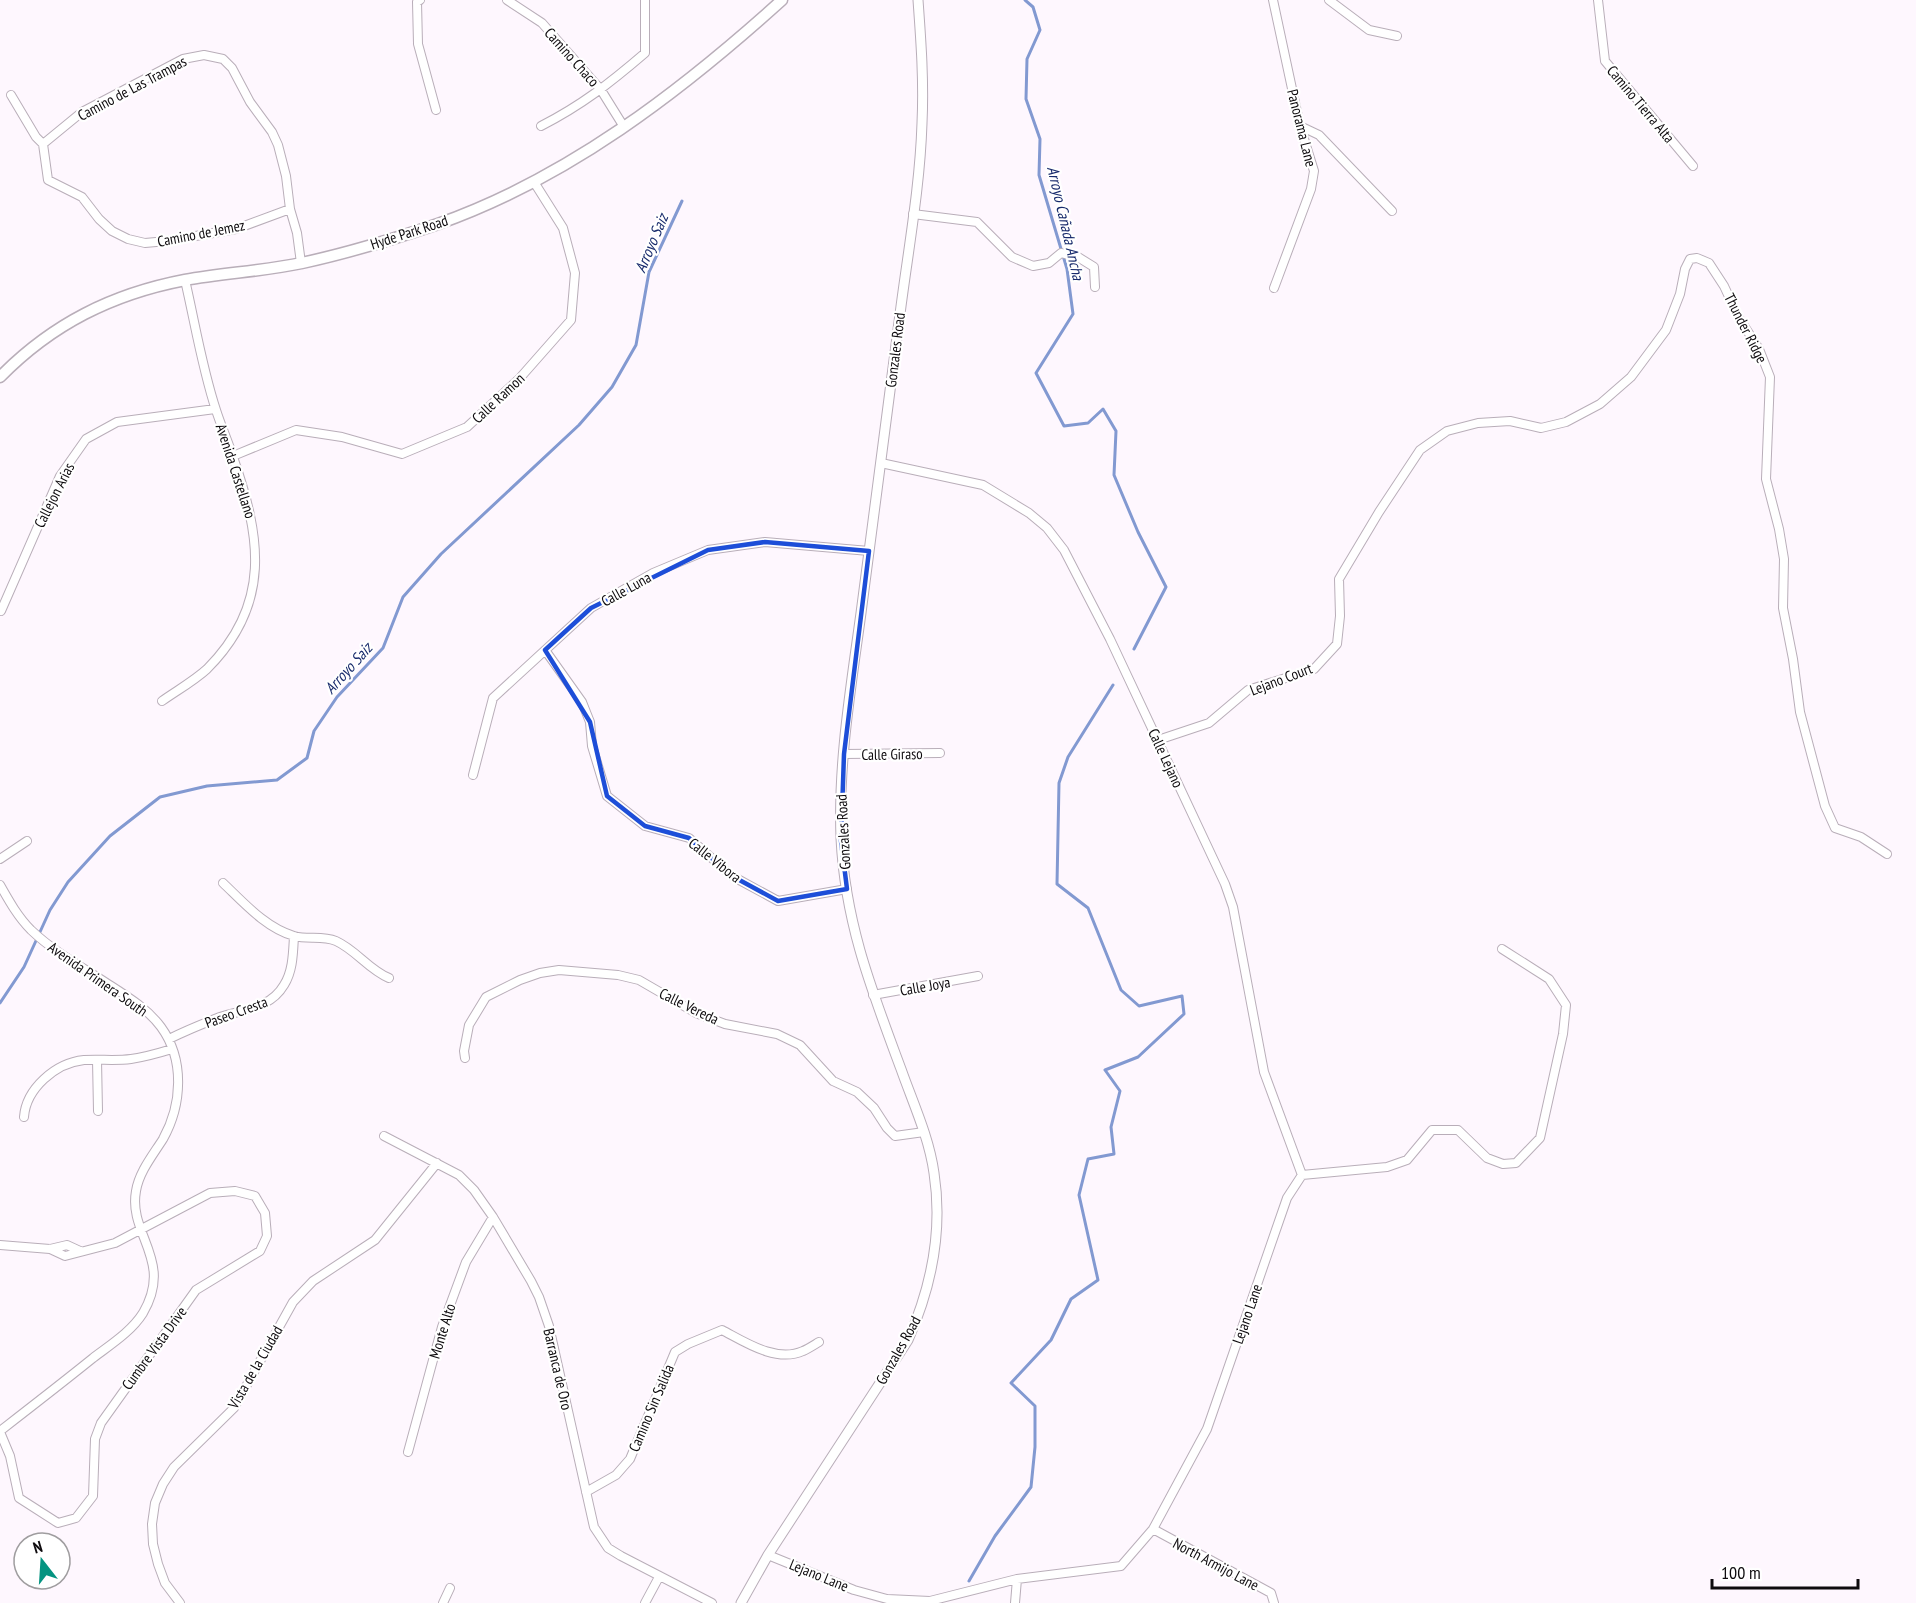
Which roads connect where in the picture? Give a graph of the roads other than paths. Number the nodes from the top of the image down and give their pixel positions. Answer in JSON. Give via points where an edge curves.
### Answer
{"nodes":[{"id":1,"x":420,"y":0,"type":"edge"},
{"id":2,"x":507,"y":0,"type":"edge"},
{"id":3,"x":645,"y":0,"type":"edge"},
{"id":4,"x":782,"y":0,"type":"edge"},
{"id":5,"x":918,"y":0,"type":"edge"},
{"id":6,"x":1273,"y":0,"type":"edge"},
{"id":7,"x":1329,"y":0,"type":"edge"},
{"id":8,"x":1598,"y":0,"type":"edge"},
{"id":9,"x":1397,"y":36,"type":"dead end"},
{"id":10,"x":601,"y":90,"type":"junction"},
{"id":11,"x":11,"y":95,"type":"dead end"},
{"id":12,"x":436,"y":110,"type":"dead end"},
{"id":13,"x":541,"y":126,"type":"dead end"},
{"id":14,"x":1300,"y":126,"type":"junction"},
{"id":15,"x":624,"y":127,"type":"junction"},
{"id":16,"x":42,"y":144,"type":"junction"},
{"id":17,"x":1693,"y":166,"type":"dead end"},
{"id":18,"x":534,"y":182,"type":"junction"},
{"id":19,"x":290,"y":209,"type":"junction"},
{"id":20,"x":1392,"y":211,"type":"dead end"},
{"id":21,"x":913,"y":214,"type":"junction"},
{"id":22,"x":301,"y":263,"type":"junction"},
{"id":23,"x":185,"y":280,"type":"junction"},
{"id":24,"x":1095,"y":287,"type":"dead end"},
{"id":25,"x":1274,"y":288,"type":"dead end"},
{"id":26,"x":0,"y":377,"type":"edge"},
{"id":27,"x":215,"y":409,"type":"junction"},
{"id":28,"x":233,"y":456,"type":"junction"},
{"id":29,"x":881,"y":463,"type":"junction"},
{"id":30,"x":1379,"y":512,"type":"joint"},
{"id":31,"x":869,"y":551,"type":"junction"},
{"id":32,"x":1,"y":611,"type":"edge"},
{"id":33,"x":545,"y":650,"type":"junction"},
{"id":34,"x":162,"y":701,"type":"dead end"},
{"id":35,"x":1158,"y":740,"type":"junction"},
{"id":36,"x":940,"y":753,"type":"dead end"},
{"id":37,"x":844,"y":754,"type":"junction"},
{"id":38,"x":473,"y":775,"type":"dead end"},
{"id":39,"x":27,"y":841,"type":"dead end"},
{"id":40,"x":1887,"y":854,"type":"dead end"},
{"id":41,"x":0,"y":858,"type":"edge"},
{"id":42,"x":223,"y":884,"type":"dead end"},
{"id":43,"x":0,"y":885,"type":"edge"},
{"id":44,"x":847,"y":889,"type":"junction"},
{"id":45,"x":294,"y":936,"type":"junction"},
{"id":46,"x":1502,"y":948,"type":"dead end"},
{"id":47,"x":978,"y":976,"type":"dead end"},
{"id":48,"x":389,"y":978,"type":"dead end"},
{"id":49,"x":873,"y":995,"type":"junction"},
{"id":50,"x":169,"y":1039,"type":"junction"},
{"id":51,"x":172,"y":1049,"type":"junction"},
{"id":52,"x":465,"y":1058,"type":"dead end"},
{"id":53,"x":97,"y":1060,"type":"junction"},
{"id":54,"x":98,"y":1111,"type":"dead end"},
{"id":55,"x":24,"y":1117,"type":"dead end"},
{"id":56,"x":924,"y":1132,"type":"junction"},
{"id":57,"x":384,"y":1136,"type":"dead end"},
{"id":58,"x":437,"y":1163,"type":"junction"},
{"id":59,"x":1302,"y":1175,"type":"junction"},
{"id":60,"x":493,"y":1217,"type":"junction"},
{"id":61,"x":142,"y":1230,"type":"junction"},
{"id":62,"x":0,"y":1245,"type":"edge"},
{"id":63,"x":819,"y":1342,"type":"dead end"},
{"id":64,"x":0,"y":1431,"type":"edge"},
{"id":65,"x":408,"y":1452,"type":"dead end"},
{"id":66,"x":586,"y":1492,"type":"junction"},
{"id":67,"x":1153,"y":1529,"type":"junction"},
{"id":68,"x":768,"y":1555,"type":"junction"},
{"id":69,"x":659,"y":1577,"type":"junction"},
{"id":70,"x":1017,"y":1578,"type":"junction"},
{"id":71,"x":450,"y":1587,"type":"dead end"},
{"id":72,"x":180,"y":1603,"type":"edge"},
{"id":73,"x":443,"y":1603,"type":"edge"},
{"id":74,"x":645,"y":1603,"type":"edge"},
{"id":75,"x":712,"y":1603,"type":"edge"},
{"id":76,"x":741,"y":1603,"type":"edge"},
{"id":77,"x":1015,"y":1603,"type":"edge"},
{"id":78,"x":1274,"y":1603,"type":"edge"}],
"edges":[{"from":1,"to":12,"type":"street","via":[[418,44]]},
{"from":2,"to":10,"type":"street","name":"Camino Chaco","via":[[542,23]]},
{"from":3,"to":10,"type":"street","via":[[645,53]]},
{"from":4,"to":15,"type":"main road","name":"Hyde Park Road","via":[[684,83]]},
{"from":5,"to":21,"type":"street","name":"Gonzales Road","via":[[923,90]]},
{"from":6,"to":14,"type":"street","name":"Panorama Lane"},
{"from":7,"to":9,"type":"street","via":[[1369,30]]},
{"from":8,"to":17,"type":"street","name":"Camino Tierra Alta","via":[[1605,62]]},
{"from":10,"to":13,"type":"street"},
{"from":10,"to":15,"type":"street","name":"Camino Chaco"},
{"from":11,"to":16,"type":"street","name":"Camino de Jemez"},
{"from":14,"to":20,"type":"street","via":[[1319,135]]},
{"from":14,"to":25,"type":"street","name":"Panorama Lane","via":[[1314,171]]},
{"from":15,"to":18,"type":"main road","name":"Hyde Park Road"},
{"from":16,"to":19,"type":"street","name":"Camino de Jemez","via":[[48,180],[82,197],[105,225],[136,242],[160,242],[236,229]]},
{"from":16,"to":19,"type":"street","name":"Camino de Las Trampas","via":[[82,112],[183,58],[217,56],[232,68],[275,138]]},
{"from":18,"to":22,"type":"main road","name":"Hyde Park Road","via":[[439,223]]},
{"from":18,"to":28,"type":"street","name":"Calle Ramon","via":[[563,228],[575,273],[571,320],[519,379],[467,427],[402,454],[342,437],[296,430]]},
{"from":19,"to":22,"type":"street","name":"Camino de Las Trampas"},
{"from":21,"to":24,"type":"street","via":[[977,222],[1012,257],[1033,266],[1049,263],[1061,253],[1078,257],[1094,267]]},
{"from":21,"to":29,"type":"street","name":"Gonzales Road"},
{"from":22,"to":23,"type":"main road","name":"Hyde Park Road"},
{"from":23,"to":26,"type":"main road","name":"Hyde Park Road","via":[[132,292],[83,314],[47,335]]},
{"from":23,"to":27,"type":"street","name":"Avenida Castellano"},
{"from":27,"to":28,"type":"street","name":"Avenida Castellano"},
{"from":27,"to":32,"type":"street","name":"Callejon Arias","via":[[117,422],[86,439],[60,477]]},
{"from":28,"to":34,"type":"street","name":"Avenida Castellano","via":[[252,516],[256,565],[250,603],[234,638],[206,670]]},
{"from":29,"to":31,"type":"street","name":"Gonzales Road"},
{"from":29,"to":35,"type":"street","name":"Calle Lejano","via":[[983,485],[1047,528],[1070,561]]},
{"from":30,"to":35,"type":"street","name":"Lejano Court","via":[[1339,579],[1337,644],[1314,669],[1248,690],[1209,723]]},
{"from":30,"to":40,"type":"street","name":"Thunder Ridge","via":[[1420,450],[1446,432],[1478,423],[1510,421],[1541,428],[1566,422],[1600,404],[1631,377],[1666,330],[1690,259],[1709,263],[1759,349],[1770,377],[1766,479],[1784,558],[1783,608],[1800,712],[1825,806],[1835,828],[1861,837]]},
{"from":31,"to":33,"type":"street","name":"Calle Luna","via":[[765,542],[708,550],[653,573],[591,609]]},
{"from":31,"to":37,"type":"street","name":"Gonzales Road"},
{"from":33,"to":38,"type":"street","name":"Calle Luna","via":[[493,698]]},
{"from":33,"to":44,"type":"street","name":"Calle Vibora","via":[[582,702],[607,796],[645,826],[689,838],[732,876],[778,901]]},
{"from":35,"to":59,"type":"street","name":"Calle Lejano","via":[[1233,907],[1264,1072]]},
{"from":36,"to":37,"type":"street","name":"Calle Giraso"},
{"from":37,"to":44,"type":"street","name":"Gonzales Road","via":[[841,841]]},
{"from":39,"to":41,"type":"street"},
{"from":42,"to":45,"type":"street","via":[[264,919]]},
{"from":43,"to":50,"type":"street","name":"Avenida Primera South","via":[[32,931],[144,1009]]},
{"from":44,"to":49,"type":"street","name":"Gonzales Road","via":[[857,943]]},
{"from":45,"to":48,"type":"street","via":[[336,941]]},
{"from":45,"to":50,"type":"street","name":"Paseo Cresta","via":[[288,978],[272,1000]]},
{"from":46,"to":59,"type":"street","via":[[1549,980],[1566,1005],[1540,1138],[1516,1163],[1503,1164],[1487,1158],[1458,1130],[1432,1130],[1407,1160],[1387,1167]]},
{"from":47,"to":49,"type":"street","name":"Calle Joya"},
{"from":49,"to":56,"type":"street","name":"Gonzales Road"},
{"from":50,"to":51,"type":"street","name":"Avenida Primera South"},
{"from":51,"to":53,"type":"street","via":[[140,1058]]},
{"from":51,"to":61,"type":"street","name":"Avenida Primera South","via":[[177,1100],[168,1129],[136,1190],[135,1206]]},
{"from":52,"to":56,"type":"street","name":"Calle Vereda","via":[[469,1025],[486,997],[540,973],[559,970],[618,975],[639,980],[696,1013],[725,1024],[777,1034],[800,1045],[833,1081],[857,1092],[874,1108],[895,1136]]},
{"from":53,"to":54,"type":"street"},
{"from":53,"to":55,"type":"street","via":[[69,1064],[49,1076],[30,1094]]},
{"from":56,"to":68,"type":"street","name":"Gonzales Road","via":[[934,1173],[937,1216],[929,1283],[920,1311],[908,1340]]},
{"from":57,"to":58,"type":"street","name":"Barranca de Oro"},
{"from":58,"to":60,"type":"street","name":"Barranca de Oro","via":[[459,1175]]},
{"from":58,"to":72,"type":"street","name":"Vista de la Ciudad","via":[[375,1240],[313,1281],[293,1302],[234,1408],[174,1467],[163,1484],[154,1513],[153,1544],[165,1582]]},
{"from":59,"to":67,"type":"street","name":"Lejano Lane","via":[[1287,1198],[1206,1429]]},
{"from":60,"to":65,"type":"street","name":"Monte Alto","via":[[466,1262],[442,1327]]},
{"from":60,"to":66,"type":"street","name":"Barranca de Oro","via":[[544,1311]]},
{"from":61,"to":62,"type":"street","name":"Cumbre Vista Drive","via":[[106,1246],[80,1251],[67,1245],[50,1249]]},
{"from":61,"to":64,"type":"street","name":"Avenida Primera South","via":[[152,1256],[154,1280],[138,1321]]},
{"from":61,"to":64,"type":"street","name":"Cumbre Vista Drive","via":[[210,1193],[235,1191],[255,1196],[265,1213],[267,1236],[260,1251],[196,1290],[105,1414],[94,1439],[93,1496],[76,1518],[58,1523],[19,1498]]},
{"from":63,"to":66,"type":"street","name":"Camino Sin Salida","via":[[801,1352],[778,1355],[722,1330],[675,1352],[630,1459],[615,1475]]},
{"from":66,"to":69,"type":"street","name":"Barranca de Oro","via":[[594,1527],[608,1548]]},
{"from":67,"to":70,"type":"street","name":"Lejano Lane","via":[[1121,1566]]},
{"from":67,"to":78,"type":"street","name":"North Armijo Lane","via":[[1271,1593]]},
{"from":68,"to":70,"type":"street","name":"Lejano Lane","via":[[845,1587],[887,1599],[930,1601]]},
{"from":68,"to":76,"type":"street","name":"Gonzales Road"},
{"from":69,"to":74,"type":"street"},
{"from":69,"to":75,"type":"street","name":"Barranca de Oro"},
{"from":70,"to":77,"type":"street"},
{"from":71,"to":73,"type":"street"}]}
